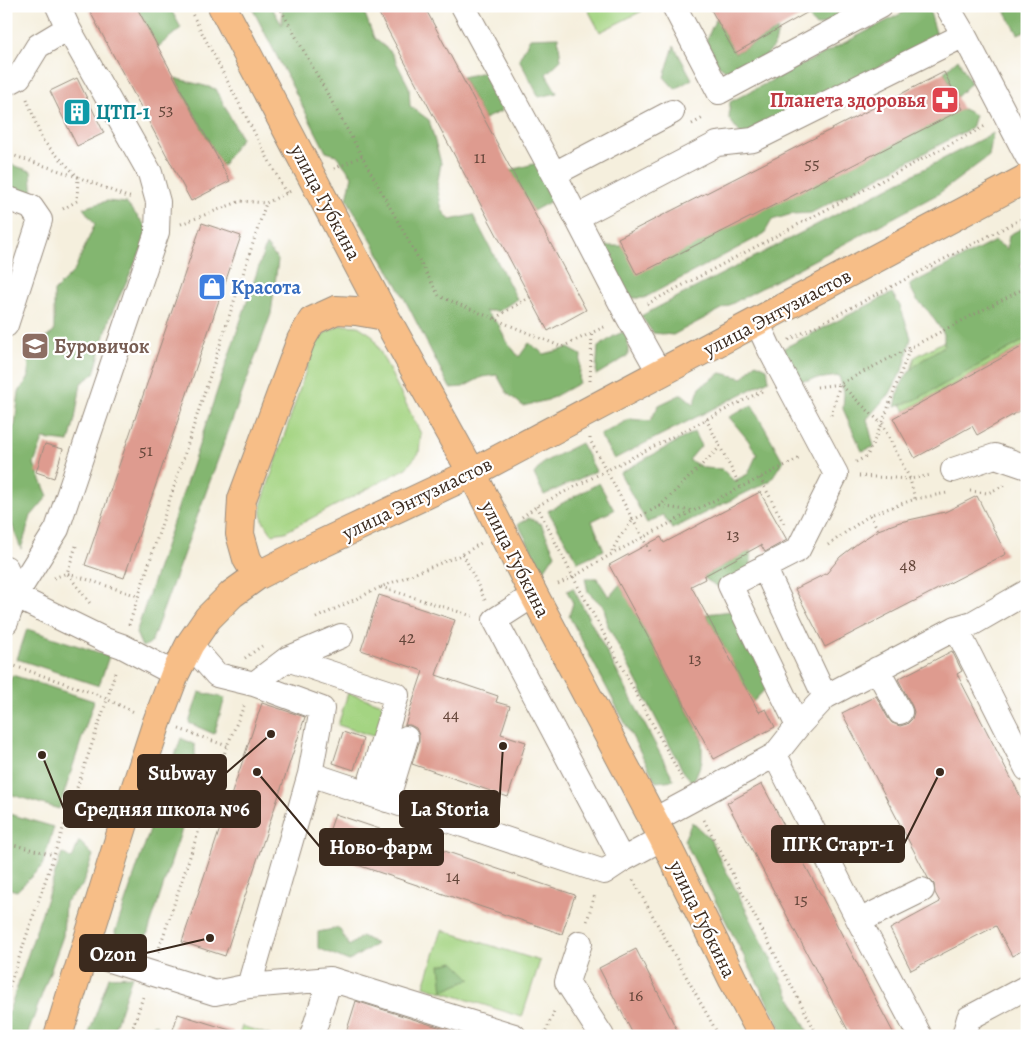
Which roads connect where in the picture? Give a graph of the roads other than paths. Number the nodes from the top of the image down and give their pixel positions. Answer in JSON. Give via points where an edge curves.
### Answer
{"nodes":[{"id":1,"x":58,"y":6,"type":"edge"},
{"id":2,"x":222,"y":6,"type":"edge"},
{"id":3,"x":463,"y":6,"type":"edge"},
{"id":4,"x":674,"y":6,"type":"edge"},
{"id":5,"x":880,"y":6,"type":"edge"},
{"id":6,"x":947,"y":6,"type":"edge"},
{"id":7,"x":68,"y":28,"type":"junction"},
{"id":8,"x":964,"y":35,"type":"junction"},
{"id":9,"x":13,"y":81,"type":"edge"},
{"id":10,"x":672,"y":112,"type":"dead end"},
{"id":11,"x":1027,"y":156,"type":"edge"},
{"id":12,"x":554,"y":174,"type":"junction"},
{"id":13,"x":1027,"y":178,"type":"edge"},
{"id":14,"x":6,"y":198,"type":"edge"},
{"id":15,"x":577,"y":217,"type":"junction"},
{"id":16,"x":385,"y":316,"type":"junction"},
{"id":17,"x":757,"y":322,"type":"junction"},
{"id":18,"x":6,"y":325,"type":"edge"},
{"id":19,"x":660,"y":374,"type":"junction"},
{"id":20,"x":472,"y":473,"type":"junction"},
{"id":21,"x":1019,"y":475,"type":"edge"},
{"id":22,"x":952,"y":481,"type":"road end"},
{"id":23,"x":764,"y":567,"type":"junction"},
{"id":24,"x":6,"y":568,"type":"edge"},
{"id":25,"x":257,"y":576,"type":"junction"},
{"id":26,"x":1027,"y":592,"type":"edge"},
{"id":27,"x":10,"y":595,"type":"edge"},
{"id":28,"x":534,"y":596,"type":"junction"},
{"id":29,"x":6,"y":622,"type":"edge"},
{"id":30,"x":956,"y":628,"type":"junction"},
{"id":31,"x":341,"y":636,"type":"dead end"},
{"id":32,"x":190,"y":644,"type":"junction"},
{"id":33,"x":287,"y":659,"type":"junction"},
{"id":34,"x":877,"y":669,"type":"junction"},
{"id":35,"x":175,"y":674,"type":"junction"},
{"id":36,"x":254,"y":684,"type":"junction"},
{"id":37,"x":825,"y":697,"type":"junction"},
{"id":38,"x":900,"y":712,"type":"dead end"},
{"id":39,"x":798,"y":726,"type":"junction"},
{"id":40,"x":406,"y":738,"type":"dead end"},
{"id":41,"x":775,"y":756,"type":"junction"},
{"id":42,"x":1027,"y":769,"type":"edge"},
{"id":43,"x":310,"y":774,"type":"junction"},
{"id":44,"x":377,"y":796,"type":"junction"},
{"id":45,"x":658,"y":829,"type":"junction"},
{"id":46,"x":613,"y":866,"type":"junction"},
{"id":47,"x":922,"y":890,"type":"dead end"},
{"id":48,"x":859,"y":921,"type":"junction"},
{"id":49,"x":580,"y":943,"type":"road end"},
{"id":50,"x":84,"y":952,"type":"junction"},
{"id":51,"x":330,"y":979,"type":"junction"},
{"id":52,"x":250,"y":986,"type":"junction"},
{"id":53,"x":1027,"y":987,"type":"edge"},
{"id":54,"x":58,"y":1036,"type":"edge"},
{"id":55,"x":312,"y":1036,"type":"edge"},
{"id":56,"x":514,"y":1036,"type":"edge"},
{"id":57,"x":602,"y":1036,"type":"edge"},
{"id":58,"x":763,"y":1036,"type":"edge"},
{"id":59,"x":920,"y":1036,"type":"edge"},
{"id":60,"x":964,"y":1036,"type":"edge"}],
"edges":[{"from":1,"to":7,"type":"lane"},
{"from":2,"to":16,"type":"main road","name":"улица Губкина"},
{"from":3,"to":12,"type":"lane"},
{"from":4,"to":5,"type":"lane","via":[[719,92]]},
{"from":6,"to":8,"type":"lane"},
{"from":7,"to":9,"type":"lane","via":[[38,46]]},
{"from":7,"to":27,"type":"lane","via":[[150,173],[168,232],[57,528]]},
{"from":8,"to":11,"type":"lane"},
{"from":8,"to":15,"type":"lane","via":[[753,140],[717,144]]},
{"from":10,"to":12,"type":"lane"},
{"from":12,"to":15,"type":"lane"},
{"from":13,"to":17,"type":"main road","name":"улица Энтузиастов"},
{"from":14,"to":18,"type":"lane","via":[[31,207],[40,220]]},
{"from":15,"to":19,"type":"lane"},
{"from":16,"to":20,"type":"main road","name":"улица Губкина"},
{"from":16,"to":25,"type":"main road","via":[[336,310],[312,321],[301,340],[242,499],[240,534],[247,559]]},
{"from":17,"to":19,"type":"main road","name":"улица Энтузиастов"},
{"from":17,"to":23,"type":"lane","via":[[836,474],[798,550]]},
{"from":19,"to":20,"type":"main road","name":"улица Энтузиастов"},
{"from":20,"to":25,"type":"main road","name":"улица Энтузиастов"},
{"from":20,"to":28,"type":"main road","name":"улица Губкина"},
{"from":21,"to":22,"type":"lane","via":[[995,456]]},
{"from":23,"to":37,"type":"lane"},
{"from":23,"to":39,"type":"lane","via":[[730,585]]},
{"from":24,"to":27,"type":"lane"},
{"from":25,"to":32,"type":"main road","name":"улица Энтузиастов","via":[[232,594],[208,618]]},
{"from":26,"to":30,"type":"lane","via":[[973,623]]},
{"from":27,"to":29,"type":"lane"},
{"from":27,"to":35,"type":"lane"},
{"from":28,"to":45,"type":"main road","name":"улица Губкина"},
{"from":28,"to":46,"type":"lane","via":[[495,620]]},
{"from":30,"to":34,"type":"lane"},
{"from":30,"to":42,"type":"lane"},
{"from":31,"to":33,"type":"lane"},
{"from":32,"to":35,"type":"main road","name":"улица Энтузиастов"},
{"from":32,"to":36,"type":"lane","via":[[217,675]]},
{"from":33,"to":36,"type":"lane"},
{"from":33,"to":44,"type":"lane","via":[[397,695]]},
{"from":34,"to":37,"type":"lane"},
{"from":34,"to":38,"type":"lane"},
{"from":35,"to":50,"type":"main road","name":"улица Энтузиастов"},
{"from":36,"to":43,"type":"lane","via":[[322,709]]},
{"from":37,"to":39,"type":"lane"},
{"from":39,"to":41,"type":"lane"},
{"from":40,"to":44,"type":"lane"},
{"from":41,"to":45,"type":"lane","via":[[693,799]]},
{"from":41,"to":48,"type":"lane"},
{"from":43,"to":44,"type":"lane"},
{"from":43,"to":52,"type":"lane"},
{"from":44,"to":46,"type":"lane"},
{"from":45,"to":46,"type":"lane"},
{"from":45,"to":58,"type":"main road","name":"улица Губкина"},
{"from":47,"to":48,"type":"lane"},
{"from":48,"to":59,"type":"lane"},
{"from":49,"to":57,"type":"lane","via":[[567,982]]},
{"from":50,"to":52,"type":"lane","via":[[215,993]]},
{"from":50,"to":54,"type":"main road","name":"улица Энтузиастов"},
{"from":51,"to":52,"type":"lane"},
{"from":51,"to":55,"type":"lane"},
{"from":51,"to":56,"type":"lane"},
{"from":53,"to":60,"type":"lane","via":[[969,1018]]}]}
